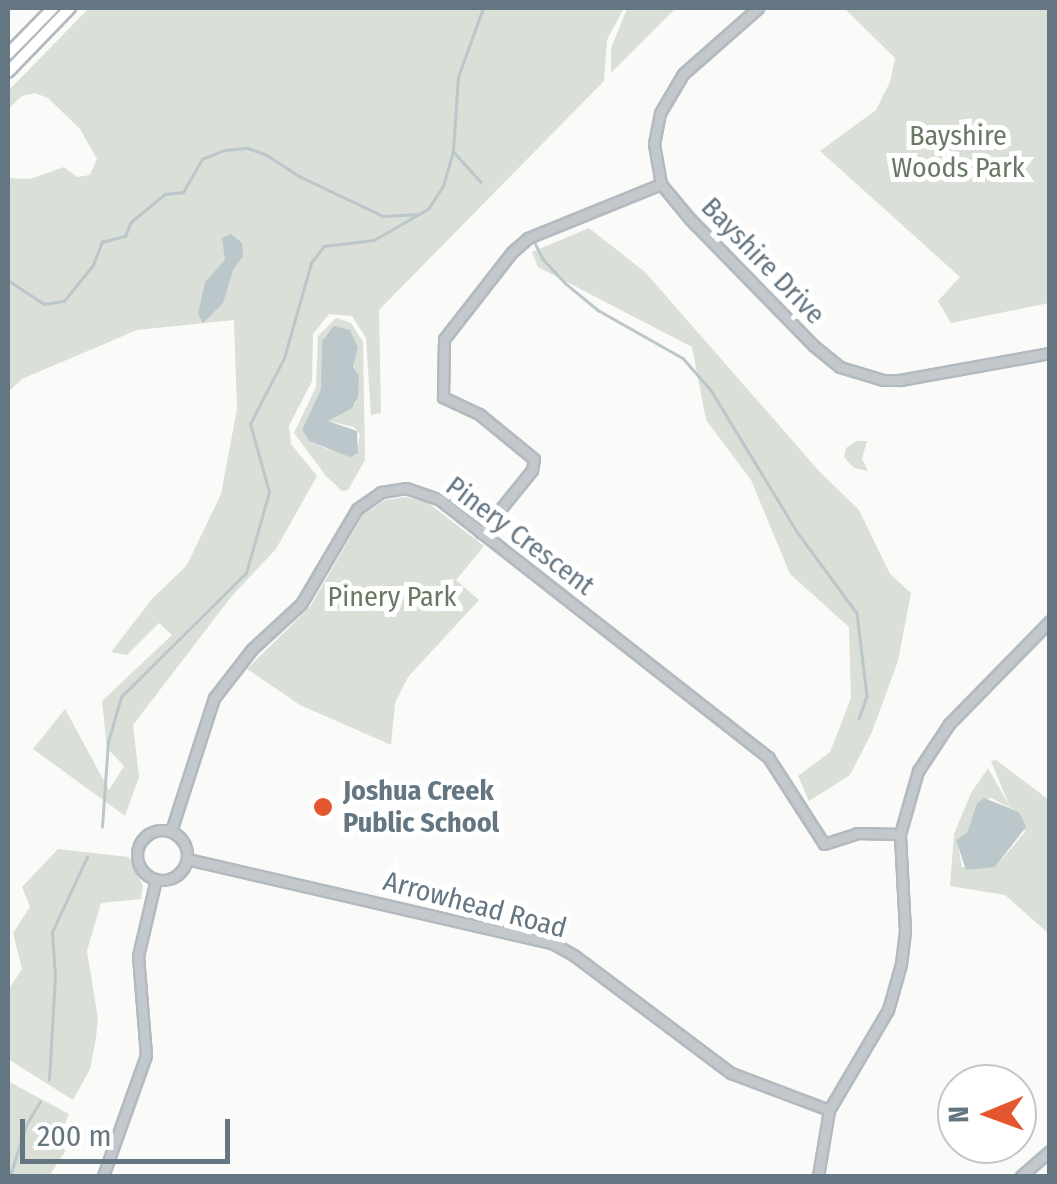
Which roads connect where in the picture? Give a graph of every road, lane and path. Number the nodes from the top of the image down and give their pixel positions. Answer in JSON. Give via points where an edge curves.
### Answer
{"nodes":[{"id":1,"x":53,"y":8,"type":"edge"},
{"id":2,"x":70,"y":8,"type":"edge"},
{"id":3,"x":758,"y":8,"type":"edge"},
{"id":4,"x":8,"y":54,"type":"edge"},
{"id":5,"x":8,"y":72,"type":"edge"},
{"id":6,"x":661,"y":184,"type":"junction"},
{"id":7,"x":1050,"y":354,"type":"edge"},
{"id":8,"x":480,"y":533,"type":"junction"},
{"id":9,"x":1050,"y":621,"type":"edge"},
{"id":10,"x":171,"y":831,"type":"junction"},
{"id":11,"x":900,"y":834,"type":"junction"},
{"id":12,"x":187,"y":859,"type":"junction"},
{"id":13,"x":156,"y":879,"type":"junction"},
{"id":14,"x":829,"y":1110,"type":"junction"},
{"id":15,"x":1050,"y":1151,"type":"edge"},
{"id":16,"x":103,"y":1176,"type":"edge"},
{"id":17,"x":818,"y":1176,"type":"edge"},
{"id":18,"x":1021,"y":1176,"type":"edge"}],
"edges":[{"from":1,"to":4,"type":"main road"},
{"from":2,"to":5,"type":"main road"},
{"from":3,"to":6,"type":"street","via":[[670,91],[655,136]]},
{"from":6,"to":7,"type":"street","name":"Bayshire Drive","via":[[840,367],[900,380]]},
{"from":6,"to":8,"type":"street","via":[[528,238],[444,339],[443,396],[480,414],[534,458],[532,470]]},
{"from":8,"to":10,"type":"street","name":"Pinery Crescent","via":[[420,490],[381,492],[357,509],[298,607],[252,649],[211,703]]},
{"from":8,"to":11,"type":"street","name":"Pinery Crescent","via":[[768,757],[824,844],[857,833]]},
{"from":9,"to":11,"type":"street","via":[[929,750]]},
{"from":10,"to":12,"type":"street","via":[[185,845]]},
{"from":10,"to":13,"type":"street","via":[[150,833],[138,850],[143,871]]},
{"from":11,"to":14,"type":"street","via":[[901,964],[888,1010]]},
{"from":12,"to":13,"type":"street","via":[[172,878]]},
{"from":12,"to":14,"type":"street","name":"Arrowhead Road","via":[[552,944],[731,1073]]},
{"from":13,"to":16,"type":"street","via":[[138,953],[146,1056]]},
{"from":14,"to":17,"type":"street"},
{"from":15,"to":18,"type":"street"}]}
